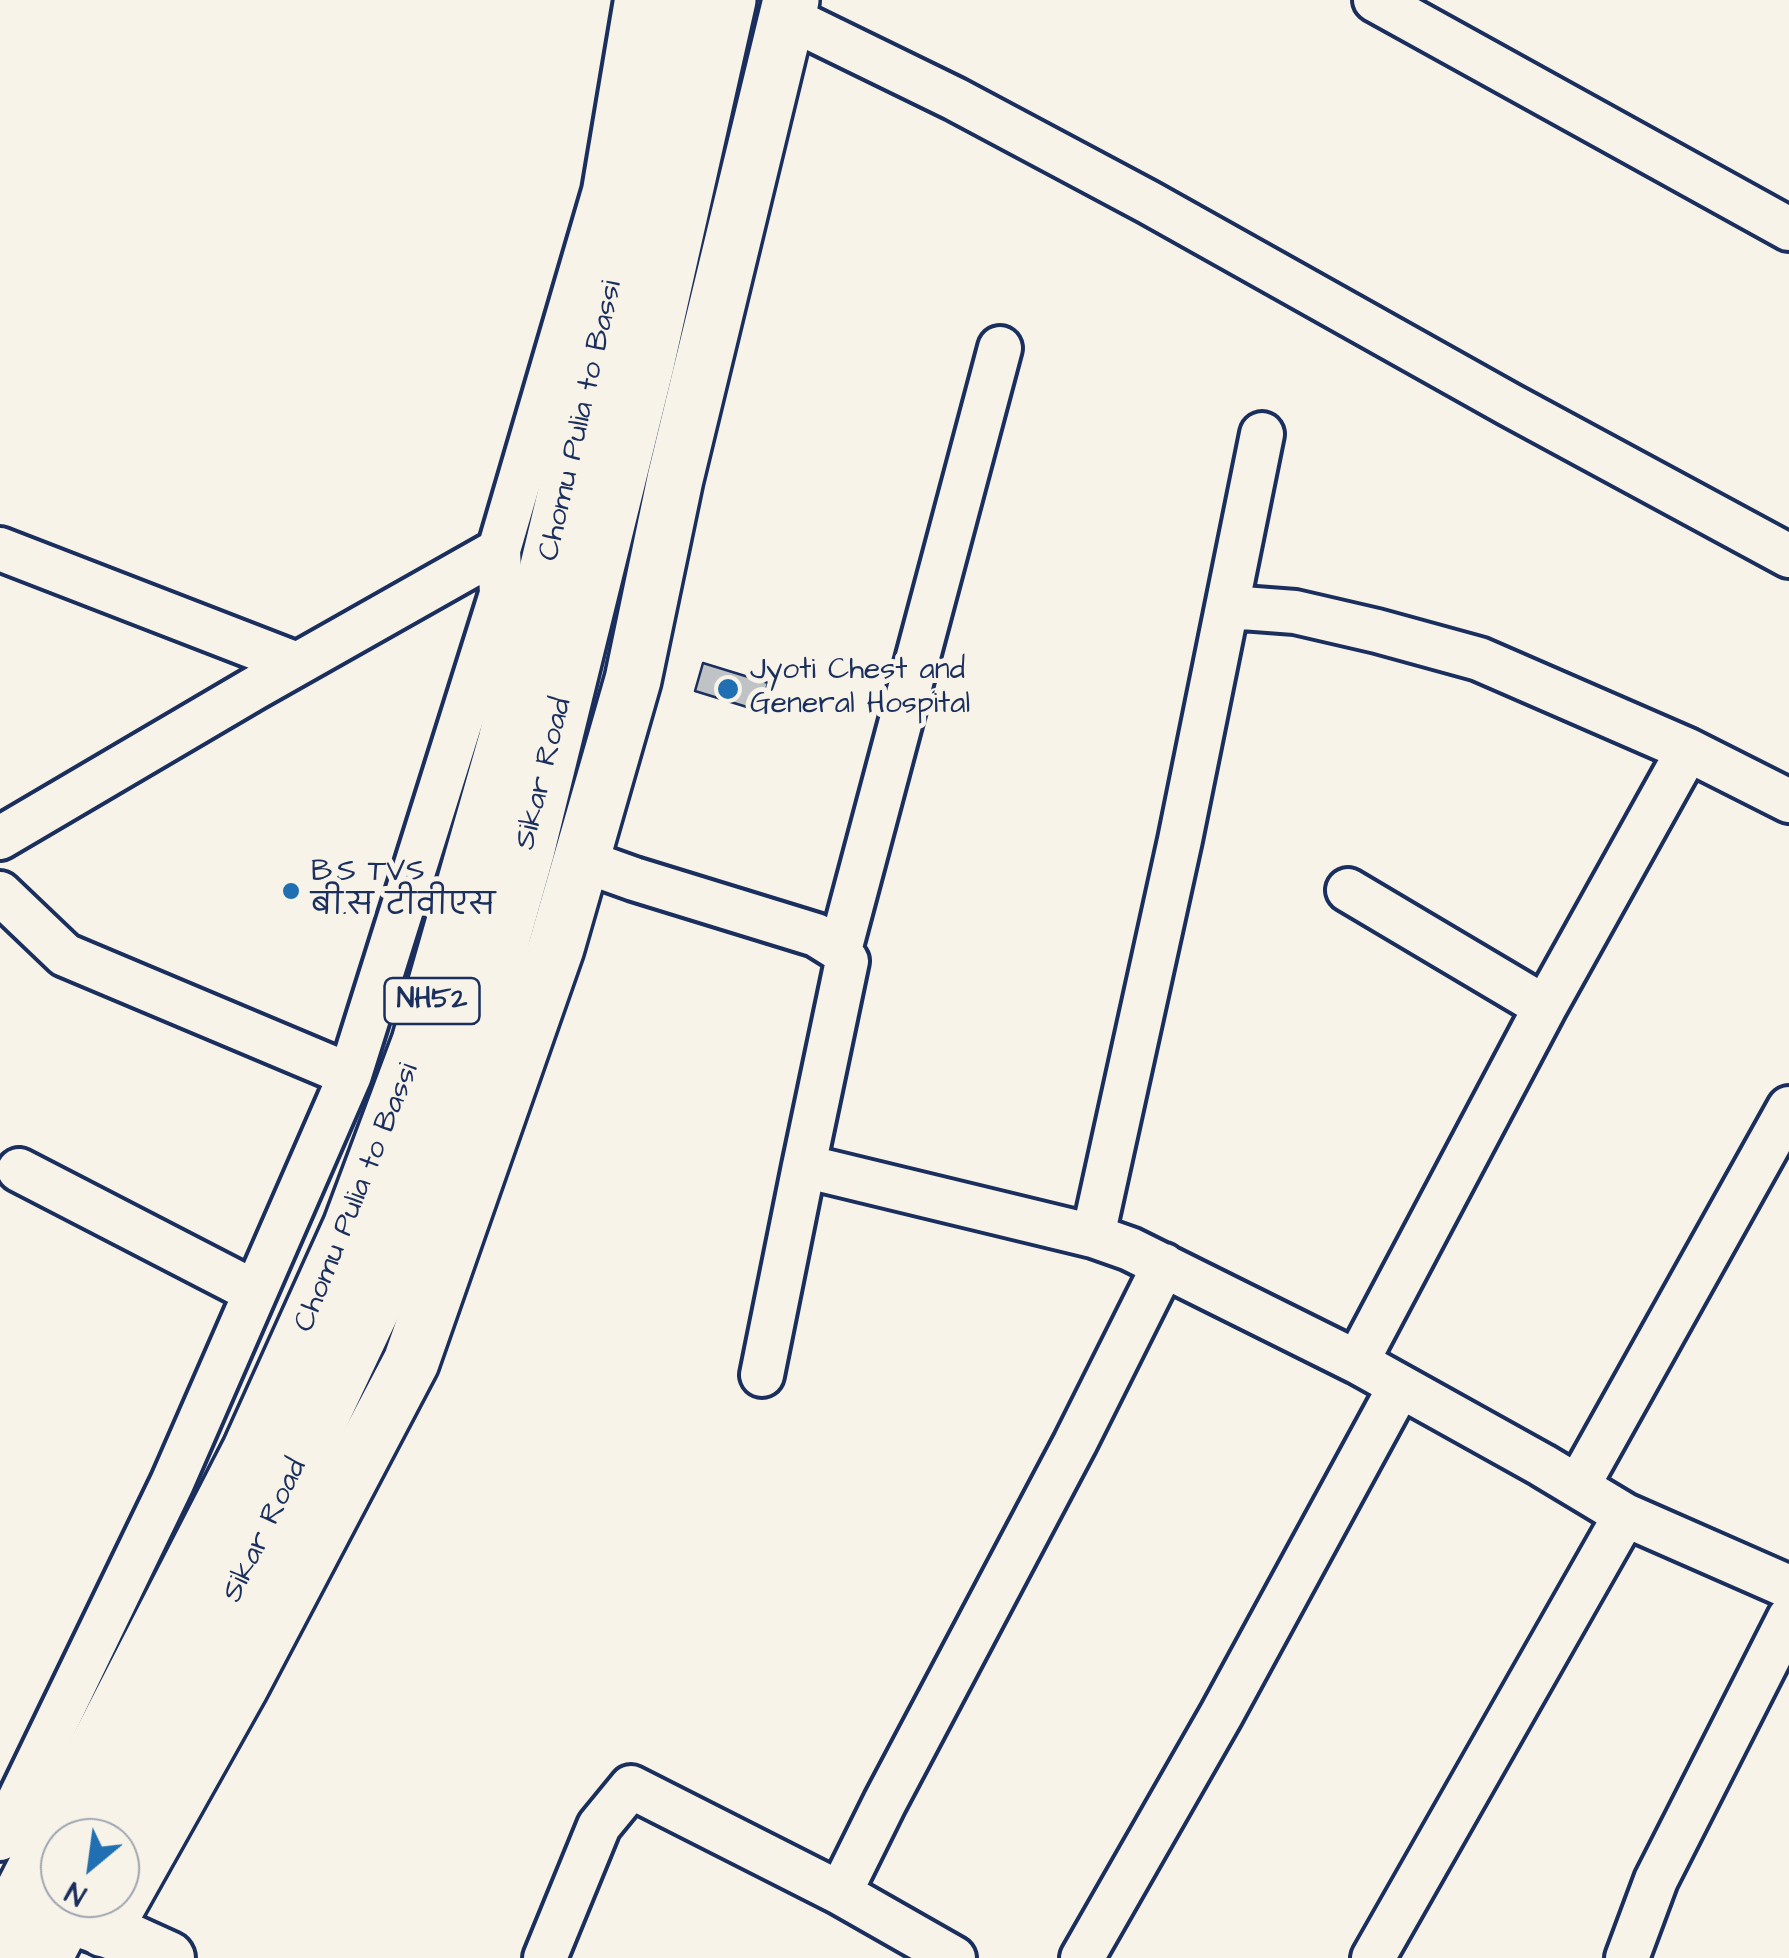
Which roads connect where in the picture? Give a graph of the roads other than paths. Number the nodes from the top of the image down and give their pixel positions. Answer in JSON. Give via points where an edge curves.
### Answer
{"nodes":[{"id":1,"x":636,"y":0,"type":"edge"},
{"id":2,"x":679,"y":0,"type":"edge"},
{"id":3,"x":728,"y":0,"type":"edge"},
{"id":4,"x":1375,"y":0,"type":"edge"},
{"id":5,"x":789,"y":8,"type":"edge"},
{"id":6,"x":1789,"y":228,"type":"edge"},
{"id":7,"x":1000,"y":348,"type":"dead end"},
{"id":8,"x":1262,"y":434,"type":"dead end"},
{"id":9,"x":0,"y":549,"type":"edge"},
{"id":10,"x":499,"y":550,"type":"junction"},
{"id":11,"x":1789,"y":556,"type":"edge"},
{"id":12,"x":1229,"y":607,"type":"junction"},
{"id":13,"x":297,"y":664,"type":"junction"},
{"id":14,"x":1688,"y":750,"type":"junction"},
{"id":15,"x":1789,"y":801,"type":"edge"},
{"id":16,"x":0,"y":838,"type":"edge"},
{"id":17,"x":581,"y":860,"type":"junction"},
{"id":18,"x":1348,"y":890,"type":"dead end"},
{"id":19,"x":0,"y":893,"type":"edge"},
{"id":20,"x":840,"y":950,"type":"junction"},
{"id":21,"x":1545,"y":1006,"type":"junction"},
{"id":22,"x":350,"y":1075,"type":"junction"},
{"id":23,"x":1789,"y":1108,"type":"edge"},
{"id":24,"x":804,"y":1166,"type":"junction"},
{"id":25,"x":19,"y":1170,"type":"dead end"},
{"id":26,"x":1094,"y":1236,"type":"junction"},
{"id":27,"x":1164,"y":1264,"type":"junction"},
{"id":28,"x":255,"y":1292,"type":"junction"},
{"id":29,"x":1357,"y":1362,"type":"junction"},
{"id":30,"x":762,"y":1374,"type":"dead end"},
{"id":31,"x":1400,"y":1386,"type":"junction"},
{"id":32,"x":1578,"y":1486,"type":"junction"},
{"id":33,"x":1625,"y":1515,"type":"junction"},
{"id":34,"x":1789,"y":1587,"type":"edge"},
{"id":35,"x":1789,"y":1618,"type":"edge"},
{"id":36,"x":88,"y":1818,"type":"edge"},
{"id":37,"x":118,"y":1818,"type":"edge"},
{"id":38,"x":129,"y":1818,"type":"edge"},
{"id":39,"x":0,"y":1840,"type":"edge"},
{"id":40,"x":840,"y":1893,"type":"junction"},
{"id":41,"x":44,"y":1918,"type":"edge"},
{"id":42,"x":168,"y":1958,"type":"edge"},
{"id":43,"x":545,"y":1958,"type":"edge"},
{"id":44,"x":954,"y":1958,"type":"edge"},
{"id":45,"x":1082,"y":1958,"type":"edge"},
{"id":46,"x":1374,"y":1958,"type":"edge"},
{"id":47,"x":1627,"y":1958,"type":"edge"}],
"edges":[{"from":1,"to":10,"type":"street","via":[[604,192]]},
{"from":2,"to":36,"type":"main road","name":"Chomu Pulia to Bassi","number":"NH52","via":[[506,740],[420,1042],[351,1226]]},
{"from":3,"to":37,"type":"main road","name":"Sikar Road","number":"NH52","via":[[527,849],[454,1108],[404,1243],[250,1566]]},
{"from":4,"to":6,"type":"street"},
{"from":5,"to":11,"type":"street"},
{"from":5,"to":17,"type":"main road","via":[[632,680]]},
{"from":7,"to":20,"type":"street"},
{"from":8,"to":12,"type":"street"},
{"from":9,"to":13,"type":"street"},
{"from":10,"to":13,"type":"street"},
{"from":10,"to":22,"type":"street","via":[[501,594]]},
{"from":12,"to":14,"type":"street","via":[[1295,612],[1479,659]]},
{"from":12,"to":26,"type":"street"},
{"from":13,"to":16,"type":"street"},
{"from":14,"to":15,"type":"street"},
{"from":14,"to":21,"type":"street"},
{"from":17,"to":20,"type":"street","via":[[816,935]]},
{"from":17,"to":38,"type":"main road","via":[[411,1362],[241,1685]]},
{"from":18,"to":21,"type":"street"},
{"from":19,"to":22,"type":"street","via":[[65,956]]},
{"from":20,"to":24,"type":"street","via":[[847,961]]},
{"from":21,"to":29,"type":"street"},
{"from":22,"to":28,"type":"street"},
{"from":23,"to":32,"type":"street"},
{"from":24,"to":26,"type":"street"},
{"from":24,"to":30,"type":"street"},
{"from":25,"to":28,"type":"street"},
{"from":26,"to":27,"type":"street"},
{"from":27,"to":29,"type":"street"},
{"from":27,"to":40,"type":"street"},
{"from":28,"to":39,"type":"street","via":[[172,1483]]},
{"from":29,"to":31,"type":"street"},
{"from":31,"to":32,"type":"street"},
{"from":31,"to":45,"type":"street"},
{"from":32,"to":33,"type":"street"},
{"from":33,"to":34,"type":"street"},
{"from":33,"to":46,"type":"street"},
{"from":35,"to":47,"type":"street","via":[[1656,1880]]},
{"from":40,"to":43,"type":"street","via":[[631,1787],[599,1826]]},
{"from":40,"to":44,"type":"street"},
{"from":41,"to":42,"type":"street"}]}
